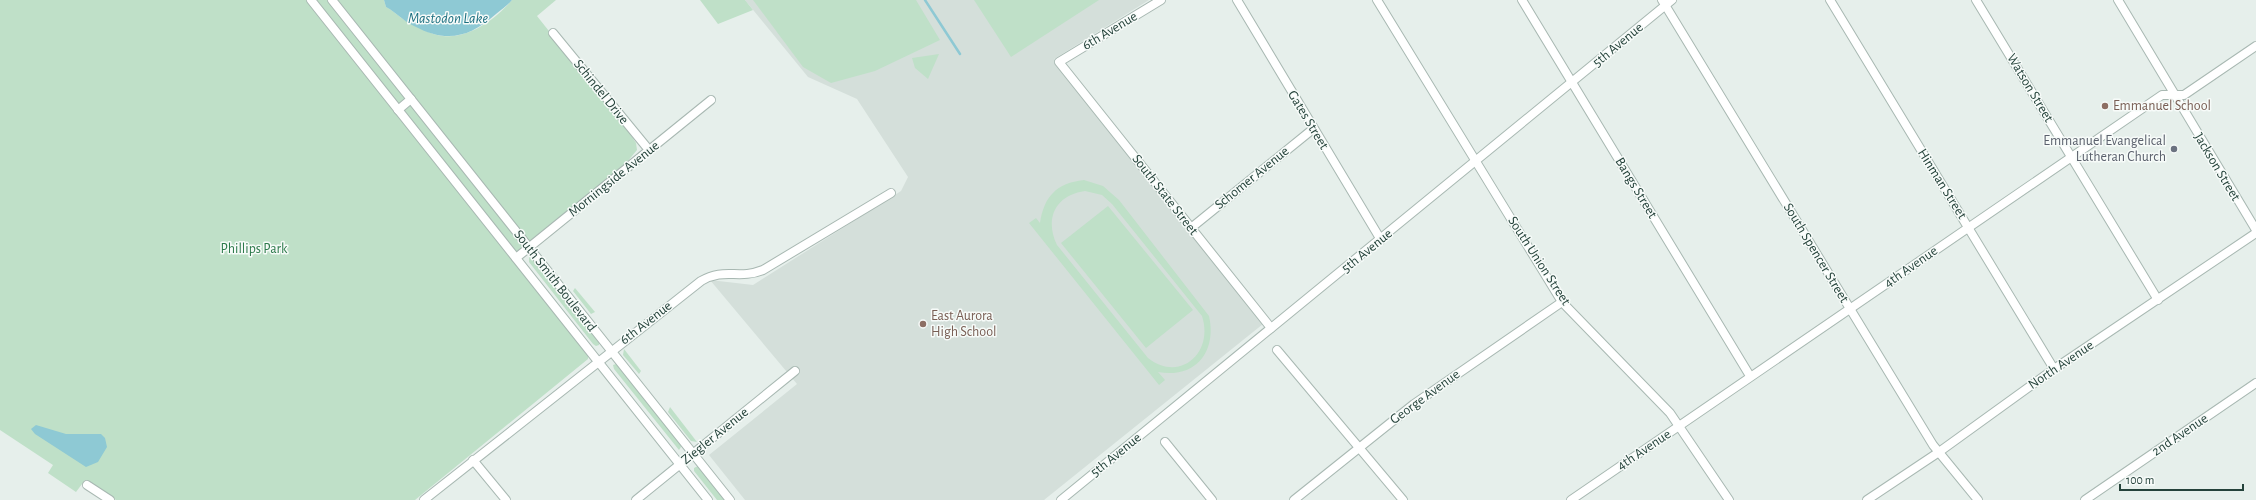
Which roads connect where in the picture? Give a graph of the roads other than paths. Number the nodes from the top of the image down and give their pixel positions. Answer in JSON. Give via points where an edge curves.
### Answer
{"nodes":[{"id":1,"x":311,"y":0,"type":"edge"},
{"id":2,"x":332,"y":0,"type":"edge"},
{"id":3,"x":1161,"y":0,"type":"edge"},
{"id":4,"x":1237,"y":0,"type":"edge"},
{"id":5,"x":1377,"y":0,"type":"edge"},
{"id":6,"x":1522,"y":0,"type":"edge"},
{"id":7,"x":1830,"y":0,"type":"edge"},
{"id":8,"x":1976,"y":0,"type":"edge"},
{"id":9,"x":2118,"y":0,"type":"edge"},
{"id":10,"x":1667,"y":2,"type":"edge"},
{"id":11,"x":553,"y":33,"type":"dead end"},
{"id":12,"x":2256,"y":46,"type":"edge"},
{"id":13,"x":1059,"y":62,"type":"joint"},
{"id":14,"x":1572,"y":84,"type":"junction"},
{"id":15,"x":2174,"y":94,"type":"junction"},
{"id":16,"x":411,"y":99,"type":"junction"},
{"id":17,"x":711,"y":100,"type":"dead end"},
{"id":18,"x":398,"y":110,"type":"junction"},
{"id":19,"x":1313,"y":129,"type":"junction"},
{"id":20,"x":649,"y":150,"type":"junction"},
{"id":21,"x":2072,"y":157,"type":"junction"},
{"id":22,"x":1476,"y":162,"type":"junction"},
{"id":23,"x":891,"y":193,"type":"dead end"},
{"id":24,"x":1969,"y":227,"type":"junction"},
{"id":25,"x":1191,"y":228,"type":"junction"},
{"id":26,"x":2256,"y":232,"type":"edge"},
{"id":27,"x":1381,"y":240,"type":"junction"},
{"id":28,"x":529,"y":248,"type":"junction"},
{"id":29,"x":516,"y":258,"type":"junction"},
{"id":30,"x":2158,"y":300,"type":"junction"},
{"id":31,"x":1562,"y":302,"type":"junction"},
{"id":32,"x":1850,"y":309,"type":"junction"},
{"id":33,"x":1271,"y":328,"type":"junction"},
{"id":34,"x":1277,"y":350,"type":"dead end"},
{"id":35,"x":610,"y":351,"type":"junction"},
{"id":36,"x":598,"y":361,"type":"junction"},
{"id":37,"x":2054,"y":368,"type":"junction"},
{"id":38,"x":795,"y":371,"type":"dead end"},
{"id":39,"x":1750,"y":376,"type":"junction"},
{"id":40,"x":2256,"y":383,"type":"edge"},
{"id":41,"x":1680,"y":425,"type":"junction"},
{"id":42,"x":1165,"y":442,"type":"dead end"},
{"id":43,"x":1359,"y":447,"type":"junction"},
{"id":44,"x":1939,"y":452,"type":"junction"},
{"id":45,"x":693,"y":454,"type":"junction"},
{"id":46,"x":473,"y":460,"type":"junction"},
{"id":47,"x":679,"y":465,"type":"junction"},
{"id":48,"x":87,"y":485,"type":"dead end"},
{"id":49,"x":110,"y":500,"type":"edge"},
{"id":50,"x":424,"y":500,"type":"edge"},
{"id":51,"x":506,"y":500,"type":"edge"},
{"id":52,"x":636,"y":500,"type":"edge"},
{"id":53,"x":708,"y":500,"type":"edge"},
{"id":54,"x":730,"y":500,"type":"edge"},
{"id":55,"x":1061,"y":500,"type":"edge"},
{"id":56,"x":1212,"y":500,"type":"edge"},
{"id":57,"x":1294,"y":500,"type":"edge"},
{"id":58,"x":1402,"y":500,"type":"edge"},
{"id":59,"x":1570,"y":500,"type":"edge"},
{"id":60,"x":1729,"y":500,"type":"edge"},
{"id":61,"x":1868,"y":500,"type":"edge"},
{"id":62,"x":1978,"y":500,"type":"edge"},
{"id":63,"x":2085,"y":500,"type":"edge"}],
"edges":[{"from":1,"to":18,"type":"street","name":"South Smith Boulevard"},
{"from":2,"to":16,"type":"street","name":"South Smith Boulevard"},
{"from":3,"to":13,"type":"street","name":"6th Avenue"},
{"from":4,"to":19,"type":"street","name":"Gates Street"},
{"from":5,"to":22,"type":"street","name":"South Union Street"},
{"from":6,"to":14,"type":"street","name":"Bangs Street"},
{"from":7,"to":24,"type":"street","name":"Hinman Street"},
{"from":8,"to":21,"type":"street","name":"Watson Street"},
{"from":9,"to":15,"type":"street","name":"Jackson Street"},
{"from":10,"to":14,"type":"street","name":"5th Avenue"},
{"from":10,"to":32,"type":"street","name":"South Spencer Street"},
{"from":11,"to":20,"type":"street","name":"Schindel Drive"},
{"from":12,"to":15,"type":"street","name":"4th Avenue","via":[[2184,95]]},
{"from":13,"to":25,"type":"street","name":"South State Street"},
{"from":14,"to":22,"type":"street","name":"5th Avenue"},
{"from":14,"to":39,"type":"street","name":"Bangs Street"},
{"from":15,"to":21,"type":"street","name":"4th Avenue","via":[[2162,95]]},
{"from":15,"to":26,"type":"street","name":"Jackson Street"},
{"from":16,"to":18,"type":"street"},
{"from":16,"to":28,"type":"street","name":"South Smith Boulevard"},
{"from":17,"to":20,"type":"street","name":"Morningside Avenue"},
{"from":18,"to":29,"type":"street","name":"South Smith Boulevard"},
{"from":19,"to":25,"type":"street","name":"Schomer Avenue"},
{"from":19,"to":27,"type":"street","name":"Gates Street"},
{"from":20,"to":28,"type":"street","name":"Morningside Avenue"},
{"from":21,"to":24,"type":"street","name":"4th Avenue"},
{"from":21,"to":30,"type":"street","name":"Watson Street"},
{"from":22,"to":27,"type":"street","name":"5th Avenue"},
{"from":22,"to":31,"type":"street","name":"South Union Street"},
{"from":23,"to":35,"type":"street","name":"6th Avenue","via":[[763,270],[744,275],[712,274]]},
{"from":24,"to":32,"type":"street","name":"4th Avenue"},
{"from":24,"to":37,"type":"street","name":"Hinman Street"},
{"from":25,"to":33,"type":"street","name":"South State Street"},
{"from":26,"to":30,"type":"street","name":"North Avenue"},
{"from":27,"to":33,"type":"street","name":"5th Avenue"},
{"from":28,"to":29,"type":"street","name":"Morningside Avenue"},
{"from":28,"to":35,"type":"street","name":"South Smith Boulevard"},
{"from":29,"to":36,"type":"street","name":"South Smith Boulevard"},
{"from":30,"to":37,"type":"street","name":"North Avenue"},
{"from":31,"to":41,"type":"street","name":"South Union Street"},
{"from":31,"to":43,"type":"street","name":"George Avenue","via":[[1414,404]]},
{"from":32,"to":39,"type":"street","name":"4th Avenue"},
{"from":32,"to":44,"type":"street","name":"South Spencer Street"},
{"from":33,"to":55,"type":"street","name":"5th Avenue"},
{"from":34,"to":43,"type":"street"},
{"from":35,"to":36,"type":"street","name":"6th Avenue"},
{"from":35,"to":45,"type":"street","name":"South Smith Boulevard"},
{"from":36,"to":46,"type":"street","name":"6th Avenue"},
{"from":36,"to":47,"type":"street","name":"South Smith Boulevard"},
{"from":37,"to":44,"type":"street","name":"North Avenue"},
{"from":38,"to":45,"type":"street","name":"Ziegler Avenue"},
{"from":39,"to":41,"type":"street","name":"4th Avenue"},
{"from":40,"to":63,"type":"street","name":"2nd Avenue"},
{"from":41,"to":59,"type":"street","name":"4th Avenue"},
{"from":41,"to":60,"type":"street","name":"South Union Street"},
{"from":42,"to":56,"type":"street"},
{"from":43,"to":57,"type":"street","name":"George Avenue"},
{"from":43,"to":58,"type":"street"},
{"from":44,"to":61,"type":"street","name":"North Avenue"},
{"from":44,"to":62,"type":"street","name":"South Spencer Street"},
{"from":45,"to":47,"type":"street","name":"Ziegler Avenue"},
{"from":45,"to":54,"type":"street","name":"South Smith Boulevard"},
{"from":46,"to":50,"type":"street","name":"6th Avenue"},
{"from":46,"to":51,"type":"street"},
{"from":47,"to":52,"type":"street","name":"Ziegler Avenue"},
{"from":47,"to":53,"type":"street","name":"South Smith Boulevard"},
{"from":48,"to":49,"type":"street"}]}
